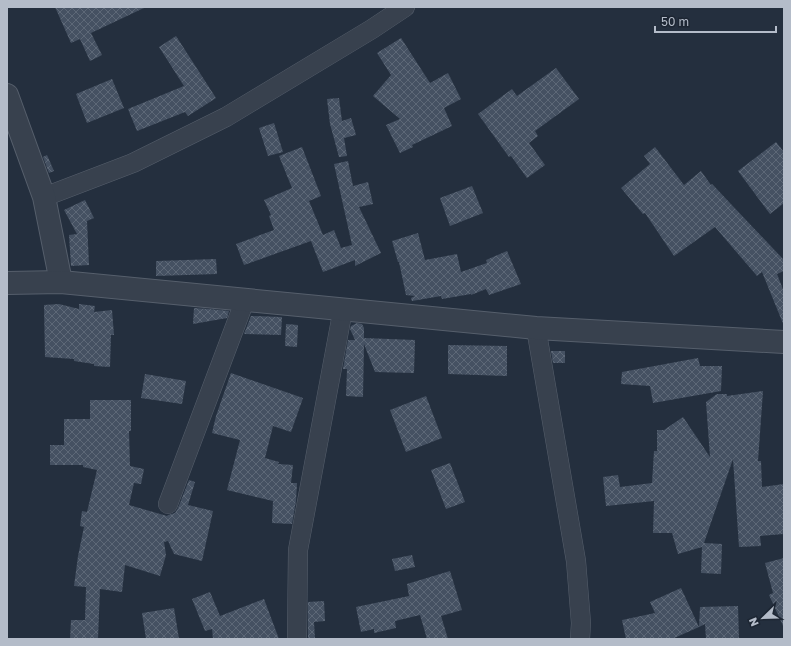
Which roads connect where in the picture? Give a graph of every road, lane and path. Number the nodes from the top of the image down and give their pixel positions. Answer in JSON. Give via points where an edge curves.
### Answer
{"nodes":[{"id":1,"x":405,"y":7,"type":"edge"},
{"id":2,"x":7,"y":95,"type":"edge"},
{"id":3,"x":44,"y":197,"type":"junction"},
{"id":4,"x":61,"y":282,"type":"junction"},
{"id":5,"x":7,"y":283,"type":"edge"},
{"id":6,"x":245,"y":300,"type":"junction"},
{"id":7,"x":343,"y":309,"type":"junction"},
{"id":8,"x":536,"y":328,"type":"junction"},
{"id":9,"x":784,"y":342,"type":"edge"},
{"id":10,"x":168,"y":504,"type":"dead end"},
{"id":11,"x":297,"y":639,"type":"edge"},
{"id":12,"x":580,"y":639,"type":"edge"}],
"edges":[{"from":1,"to":3,"type":"street","via":[[226,117],[133,163]]},
{"from":2,"to":3,"type":"street"},
{"from":3,"to":4,"type":"street"},
{"from":4,"to":5,"type":"street"},
{"from":4,"to":6,"type":"street"},
{"from":6,"to":7,"type":"street"},
{"from":6,"to":10,"type":"street"},
{"from":7,"to":8,"type":"street"},
{"from":7,"to":11,"type":"street","via":[[298,550]]},
{"from":8,"to":9,"type":"street"},
{"from":8,"to":12,"type":"street","via":[[576,561]]}]}
